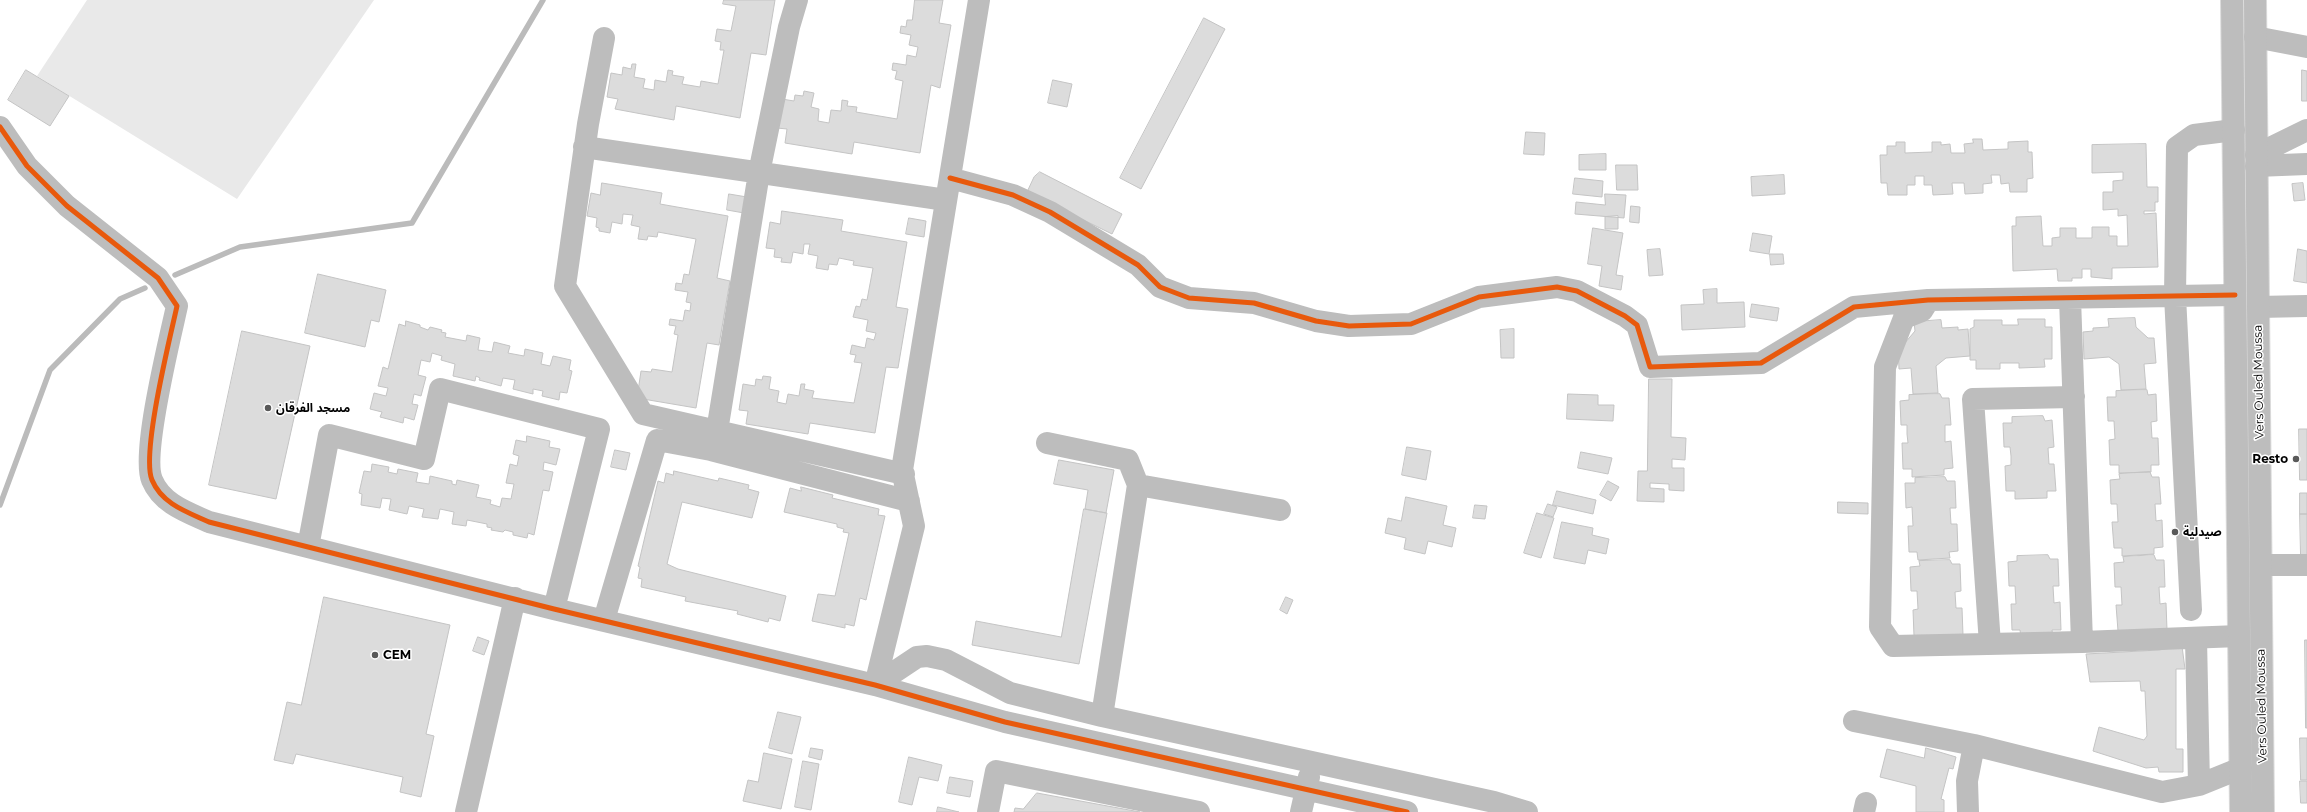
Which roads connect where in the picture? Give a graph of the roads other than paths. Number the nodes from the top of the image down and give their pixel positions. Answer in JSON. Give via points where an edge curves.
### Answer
{"nodes":[{"id":1,"x":797,"y":0,"type":"edge"},
{"id":2,"x":979,"y":0,"type":"edge"},
{"id":3,"x":2232,"y":0,"type":"edge"},
{"id":4,"x":2255,"y":0,"type":"edge"},
{"id":5,"x":2255,"y":37,"type":"junction"},
{"id":6,"x":604,"y":38,"type":"dead end"},
{"id":7,"x":2307,"y":47,"type":"edge"},
{"id":8,"x":0,"y":127,"type":"edge"},
{"id":9,"x":2234,"y":130,"type":"junction"},
{"id":10,"x":2307,"y":130,"type":"edge"},
{"id":11,"x":584,"y":147,"type":"junction"},
{"id":12,"x":2256,"y":160,"type":"junction"},
{"id":13,"x":2307,"y":164,"type":"edge"},
{"id":14,"x":759,"y":172,"type":"junction"},
{"id":15,"x":950,"y":178,"type":"junction"},
{"id":16,"x":946,"y":200,"type":"junction"},
{"id":17,"x":2235,"y":295,"type":"junction"},
{"id":18,"x":2175,"y":296,"type":"junction"},
{"id":19,"x":2070,"y":298,"type":"junction"},
{"id":20,"x":1928,"y":300,"type":"junction"},
{"id":21,"x":2307,"y":306,"type":"edge"},
{"id":22,"x":2258,"y":307,"type":"junction"},
{"id":23,"x":2074,"y":397,"type":"junction"},
{"id":24,"x":717,"y":431,"type":"junction"},
{"id":25,"x":1047,"y":443,"type":"dead end"},
{"id":26,"x":904,"y":474,"type":"junction"},
{"id":27,"x":1138,"y":485,"type":"junction"},
{"id":28,"x":909,"y":501,"type":"junction"},
{"id":29,"x":1280,"y":510,"type":"dead end"},
{"id":30,"x":308,"y":547,"type":"junction"},
{"id":31,"x":2261,"y":565,"type":"junction"},
{"id":32,"x":2307,"y":565,"type":"edge"},
{"id":33,"x":515,"y":598,"type":"junction"},
{"id":34,"x":554,"y":609,"type":"junction"},
{"id":35,"x":2191,"y":610,"type":"dead end"},
{"id":36,"x":604,"y":620,"type":"junction"},
{"id":37,"x":2239,"y":636,"type":"junction"},
{"id":38,"x":2196,"y":638,"type":"junction"},
{"id":39,"x":2082,"y":642,"type":"junction"},
{"id":40,"x":1990,"y":644,"type":"junction"},
{"id":41,"x":875,"y":685,"type":"junction"},
{"id":42,"x":1102,"y":716,"type":"junction"},
{"id":43,"x":1854,"y":721,"type":"dead end"},
{"id":44,"x":1974,"y":745,"type":"junction"},
{"id":45,"x":1313,"y":762,"type":"junction"},
{"id":46,"x":2241,"y":768,"type":"junction"},
{"id":47,"x":2198,"y":785,"type":"junction"},
{"id":48,"x":1306,"y":791,"type":"junction"},
{"id":49,"x":466,"y":812,"type":"edge"},
{"id":50,"x":988,"y":812,"type":"edge"},
{"id":51,"x":1199,"y":812,"type":"edge"},
{"id":52,"x":1301,"y":812,"type":"edge"},
{"id":53,"x":1407,"y":812,"type":"edge"},
{"id":54,"x":1527,"y":812,"type":"edge"},
{"id":55,"x":1968,"y":812,"type":"edge"},
{"id":56,"x":2241,"y":812,"type":"edge"},
{"id":57,"x":2263,"y":812,"type":"edge"}],
"edges":[{"from":1,"to":14,"type":"main road"},
{"from":2,"to":15,"type":"main road"},
{"from":3,"to":9,"type":"main road"},
{"from":4,"to":5,"type":"main road","name":"Vers Ouled Moussa"},
{"from":5,"to":7,"type":"main road"},
{"from":5,"to":12,"type":"main road","name":"Vers Ouled Moussa"},
{"from":6,"to":11,"type":"main road"},
{"from":8,"to":30,"type":"main road","via":[[27,166],[67,206],[158,278],[177,306],[150,445],[152,480],[170,504],[209,522]]},
{"from":9,"to":17,"type":"main road"},
{"from":9,"to":18,"type":"main road","via":[[2194,135],[2177,147]]},
{"from":10,"to":12,"type":"main road"},
{"from":11,"to":14,"type":"main road"},
{"from":11,"to":24,"type":"main road","via":[[565,286],[643,414]]},
{"from":12,"to":13,"type":"main road"},
{"from":12,"to":22,"type":"main road","name":"Vers Ouled Moussa"},
{"from":14,"to":16,"type":"main road"},
{"from":14,"to":24,"type":"main road"},
{"from":15,"to":16,"type":"main road"},
{"from":15,"to":20,"type":"main road","via":[[1013,195],[1050,212],[1138,266],[1160,287],[1190,298],[1254,303],[1349,326],[1411,324],[1479,297],[1557,287],[1577,291],[1637,325],[1650,367],[1761,363],[1854,307]]},
{"from":16,"to":26,"type":"main road","via":[[902,470]]},
{"from":17,"to":18,"type":"main road"},
{"from":17,"to":37,"type":"main road"},
{"from":18,"to":19,"type":"main road"},
{"from":18,"to":35,"type":"main road"},
{"from":19,"to":20,"type":"main road"},
{"from":19,"to":23,"type":"main road"},
{"from":20,"to":40,"type":"main road","via":[[1922,310],[1904,318],[1885,367],[1880,627],[1893,646]]},
{"from":21,"to":22,"type":"main road"},
{"from":22,"to":31,"type":"main road","name":"Vers Ouled Moussa"},
{"from":23,"to":39,"type":"main road"},
{"from":23,"to":40,"type":"main road","via":[[1973,399]]},
{"from":24,"to":26,"type":"main road"},
{"from":25,"to":27,"type":"main road","via":[[1128,460]]},
{"from":26,"to":28,"type":"main road"},
{"from":27,"to":29,"type":"main road"},
{"from":27,"to":42,"type":"main road"},
{"from":28,"to":36,"type":"main road","via":[[711,450],[656,440]]},
{"from":28,"to":41,"type":"main road","via":[[914,526]]},
{"from":30,"to":33,"type":"main road"},
{"from":30,"to":34,"type":"main road","via":[[329,434],[424,459],[440,389],[599,428]]},
{"from":31,"to":32,"type":"main road"},
{"from":31,"to":57,"type":"main road","name":"Vers Ouled Moussa"},
{"from":33,"to":34,"type":"main road"},
{"from":33,"to":49,"type":"main road"},
{"from":34,"to":36,"type":"main road"},
{"from":36,"to":41,"type":"main road"},
{"from":37,"to":38,"type":"main road"},
{"from":37,"to":46,"type":"main road"},
{"from":38,"to":39,"type":"main road"},
{"from":38,"to":47,"type":"main road"},
{"from":39,"to":40,"type":"main road"},
{"from":41,"to":42,"type":"main road","via":[[917,657],[937,657],[1010,693]]},
{"from":41,"to":48,"type":"main road","via":[[1004,722]]},
{"from":42,"to":45,"type":"main road"},
{"from":43,"to":44,"type":"main road"},
{"from":44,"to":47,"type":"main road","via":[[2162,792]]},
{"from":44,"to":55,"type":"main road","via":[[1967,781]]},
{"from":45,"to":48,"type":"main road"},
{"from":45,"to":54,"type":"main road","via":[[1494,802]]},
{"from":46,"to":47,"type":"main road"},
{"from":46,"to":56,"type":"main road"},
{"from":48,"to":52,"type":"main road"},
{"from":48,"to":53,"type":"main road"},
{"from":50,"to":51,"type":"main road","via":[[996,771]]}]}
